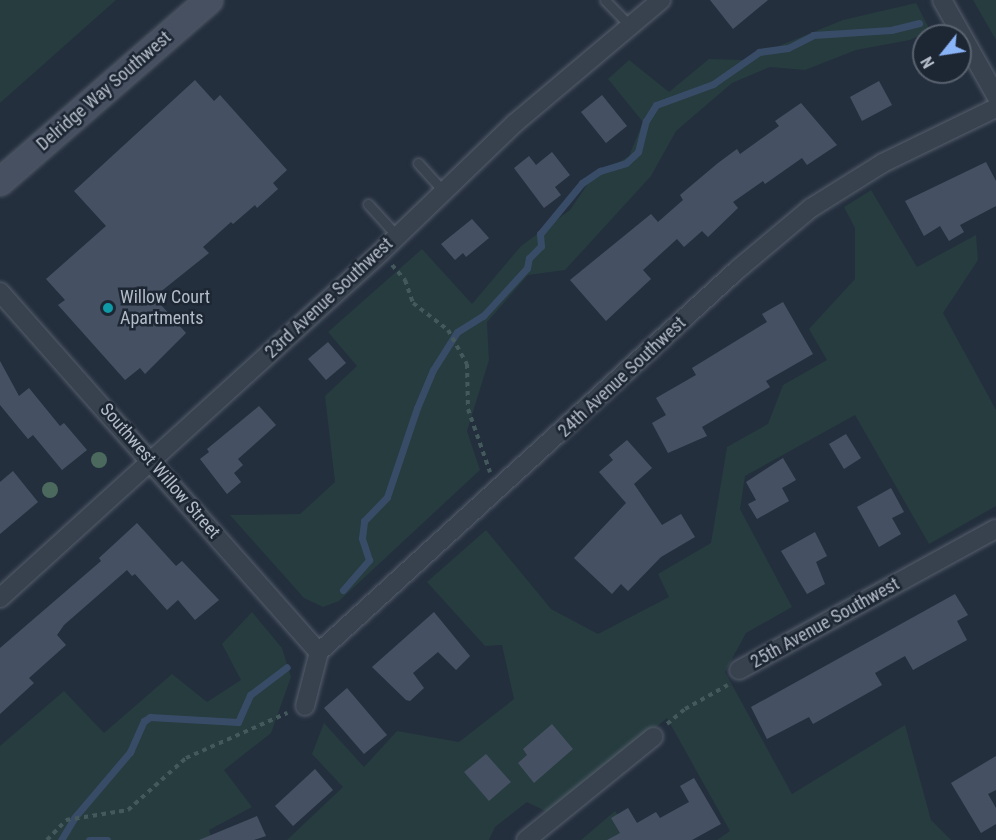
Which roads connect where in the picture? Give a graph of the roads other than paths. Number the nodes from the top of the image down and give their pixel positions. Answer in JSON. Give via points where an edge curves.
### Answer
{"nodes":[{"id":1,"x":208,"y":0,"type":"edge"},
{"id":2,"x":605,"y":0,"type":"edge"},
{"id":3,"x":942,"y":0,"type":"edge"},
{"id":4,"x":659,"y":1,"type":"edge"},
{"id":5,"x":630,"y":27,"type":"junction"},
{"id":6,"x":996,"y":96,"type":"edge"},
{"id":7,"x":996,"y":108,"type":"edge"},
{"id":8,"x":418,"y":163,"type":"dead end"},
{"id":9,"x":0,"y":182,"type":"edge"},
{"id":10,"x":443,"y":190,"type":"junction"},
{"id":11,"x":368,"y":204,"type":"dead end"},
{"id":12,"x":397,"y":236,"type":"junction"},
{"id":13,"x":0,"y":292,"type":"edge"},
{"id":14,"x":152,"y":460,"type":"junction"},
{"id":15,"x":996,"y":529,"type":"edge"},
{"id":16,"x":0,"y":598,"type":"edge"},
{"id":17,"x":319,"y":652,"type":"junction"},
{"id":18,"x":738,"y":670,"type":"road end"},
{"id":19,"x":305,"y":706,"type":"road end"},
{"id":20,"x":653,"y":736,"type":"road end"},
{"id":21,"x":526,"y":840,"type":"edge"}],
"edges":[{"from":1,"to":9,"type":"main road","name":"Delridge Way Southwest"},
{"from":2,"to":5,"type":"lane"},
{"from":3,"to":6,"type":"street"},
{"from":4,"to":5,"type":"street","name":"23rd Avenue Southwest"},
{"from":5,"to":10,"type":"street","name":"23rd Avenue Southwest"},
{"from":7,"to":17,"type":"street","name":"24th Avenue Southwest","via":[[883,163],[811,208],[737,270]]},
{"from":8,"to":10,"type":"lane"},
{"from":10,"to":12,"type":"street","name":"23rd Avenue Southwest"},
{"from":11,"to":12,"type":"lane"},
{"from":12,"to":14,"type":"street","name":"23rd Avenue Southwest"},
{"from":13,"to":14,"type":"street","name":"Southwest Willow Street"},
{"from":14,"to":16,"type":"street","name":"23rd Avenue Southwest"},
{"from":14,"to":17,"type":"street","name":"Southwest Willow Street"},
{"from":15,"to":18,"type":"street","name":"25th Avenue Southwest"},
{"from":17,"to":19,"type":"street"},
{"from":20,"to":21,"type":"street"}]}
